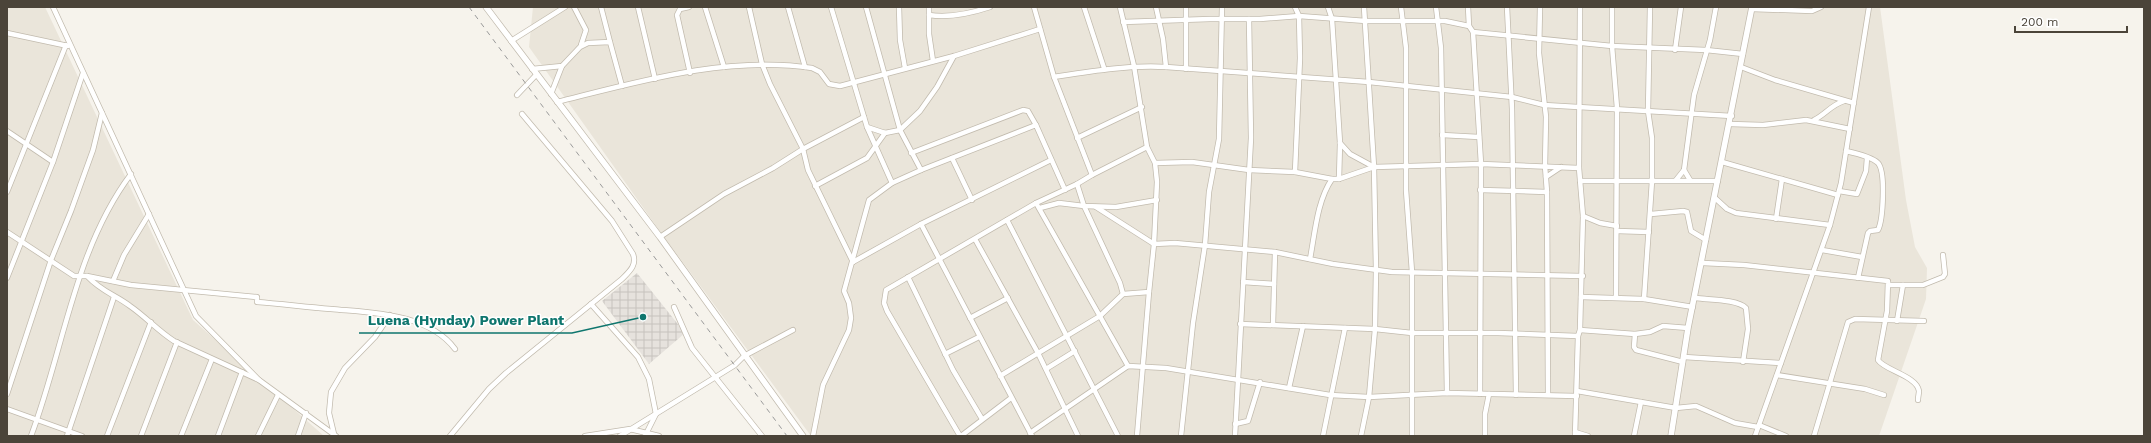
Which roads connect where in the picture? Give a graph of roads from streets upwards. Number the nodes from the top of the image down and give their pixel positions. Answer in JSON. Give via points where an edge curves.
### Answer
{"nodes":[{"id":1,"x":53,"y":7,"type":"edge"},
{"id":2,"x":486,"y":7,"type":"edge"},
{"id":3,"x":565,"y":7,"type":"edge"},
{"id":4,"x":574,"y":7,"type":"edge"},
{"id":5,"x":601,"y":7,"type":"edge"},
{"id":6,"x":638,"y":7,"type":"edge"},
{"id":7,"x":689,"y":7,"type":"edge"},
{"id":8,"x":705,"y":7,"type":"edge"},
{"id":9,"x":749,"y":7,"type":"edge"},
{"id":10,"x":788,"y":7,"type":"edge"},
{"id":11,"x":831,"y":7,"type":"edge"},
{"id":12,"x":866,"y":7,"type":"edge"},
{"id":13,"x":899,"y":7,"type":"edge"},
{"id":14,"x":929,"y":7,"type":"edge"},
{"id":15,"x":990,"y":7,"type":"edge"},
{"id":16,"x":1034,"y":7,"type":"edge"},
{"id":17,"x":1084,"y":7,"type":"edge"},
{"id":18,"x":1120,"y":7,"type":"edge"},
{"id":19,"x":1156,"y":7,"type":"edge"},
{"id":20,"x":1186,"y":7,"type":"edge"},
{"id":21,"x":1222,"y":7,"type":"edge"},
{"id":22,"x":1295,"y":7,"type":"edge"},
{"id":23,"x":1328,"y":7,"type":"edge"},
{"id":24,"x":1364,"y":7,"type":"edge"},
{"id":25,"x":1401,"y":7,"type":"edge"},
{"id":26,"x":1436,"y":7,"type":"edge"},
{"id":27,"x":1468,"y":7,"type":"edge"},
{"id":28,"x":1508,"y":7,"type":"edge"},
{"id":29,"x":1540,"y":7,"type":"edge"},
{"id":30,"x":1580,"y":7,"type":"edge"},
{"id":31,"x":1612,"y":7,"type":"edge"},
{"id":32,"x":1650,"y":7,"type":"edge"},
{"id":33,"x":1681,"y":7,"type":"edge"},
{"id":34,"x":1716,"y":7,"type":"edge"},
{"id":35,"x":1821,"y":7,"type":"edge"},
{"id":36,"x":1869,"y":7,"type":"edge"},
{"id":37,"x":1752,"y":8,"type":"edge"},
{"id":38,"x":929,"y":15,"type":"junction"},
{"id":39,"x":1299,"y":16,"type":"junction"},
{"id":40,"x":1186,"y":19,"type":"junction"},
{"id":41,"x":1248,"y":19,"type":"junction"},
{"id":42,"x":1332,"y":19,"type":"junction"},
{"id":43,"x":1158,"y":20,"type":"junction"},
{"id":44,"x":1222,"y":20,"type":"junction"},
{"id":45,"x":1366,"y":21,"type":"junction"},
{"id":46,"x":1123,"y":22,"type":"junction"},
{"id":47,"x":1404,"y":22,"type":"junction"},
{"id":48,"x":1439,"y":23,"type":"junction"},
{"id":49,"x":1469,"y":26,"type":"junction"},
{"id":50,"x":1040,"y":29,"type":"junction"},
{"id":51,"x":1473,"y":32,"type":"junction"},
{"id":52,"x":7,"y":33,"type":"edge"},
{"id":53,"x":1510,"y":36,"type":"junction"},
{"id":54,"x":1539,"y":39,"type":"junction"},
{"id":55,"x":511,"y":41,"type":"junction"},
{"id":56,"x":610,"y":42,"type":"junction"},
{"id":57,"x":1580,"y":42,"type":"junction"},
{"id":58,"x":66,"y":45,"type":"junction"},
{"id":59,"x":71,"y":46,"type":"junction"},
{"id":60,"x":1612,"y":46,"type":"junction"},
{"id":61,"x":580,"y":47,"type":"junction"},
{"id":62,"x":1649,"y":48,"type":"junction"},
{"id":63,"x":1675,"y":50,"type":"junction"},
{"id":64,"x":1706,"y":50,"type":"junction"},
{"id":65,"x":1743,"y":54,"type":"junction"},
{"id":66,"x":954,"y":56,"type":"junction"},
{"id":67,"x":933,"y":61,"type":"junction"},
{"id":68,"x":762,"y":64,"type":"junction"},
{"id":69,"x":562,"y":66,"type":"junction"},
{"id":70,"x":1134,"y":66,"type":"junction"},
{"id":71,"x":1741,"y":66,"type":"junction"},
{"id":72,"x":724,"y":67,"type":"junction"},
{"id":73,"x":805,"y":67,"type":"junction"},
{"id":74,"x":1166,"y":67,"type":"junction"},
{"id":75,"x":905,"y":68,"type":"junction"},
{"id":76,"x":1104,"y":68,"type":"junction"},
{"id":77,"x":532,"y":69,"type":"junction"},
{"id":78,"x":1186,"y":69,"type":"junction"},
{"id":79,"x":1221,"y":71,"type":"junction"},
{"id":80,"x":84,"y":72,"type":"junction"},
{"id":81,"x":690,"y":73,"type":"junction"},
{"id":82,"x":885,"y":74,"type":"junction"},
{"id":83,"x":1251,"y":74,"type":"junction"},
{"id":84,"x":536,"y":75,"type":"junction"},
{"id":85,"x":1299,"y":76,"type":"junction"},
{"id":86,"x":1054,"y":77,"type":"junction"},
{"id":87,"x":655,"y":79,"type":"junction"},
{"id":88,"x":1335,"y":79,"type":"junction"},
{"id":89,"x":853,"y":82,"type":"junction"},
{"id":90,"x":1369,"y":82,"type":"junction"},
{"id":91,"x":622,"y":86,"type":"junction"},
{"id":92,"x":1405,"y":87,"type":"junction"},
{"id":93,"x":1442,"y":90,"type":"junction"},
{"id":94,"x":551,"y":94,"type":"junction"},
{"id":95,"x":1476,"y":94,"type":"junction"},
{"id":96,"x":517,"y":95,"type":"dead end"},
{"id":97,"x":1512,"y":97,"type":"junction"},
{"id":98,"x":1844,"y":101,"type":"junction"},
{"id":99,"x":557,"y":102,"type":"junction"},
{"id":100,"x":1854,"y":103,"type":"junction"},
{"id":101,"x":1544,"y":105,"type":"junction"},
{"id":102,"x":1142,"y":107,"type":"junction"},
{"id":103,"x":1580,"y":107,"type":"junction"},
{"id":104,"x":1617,"y":108,"type":"junction"},
{"id":105,"x":1648,"y":111,"type":"junction"},
{"id":106,"x":102,"y":113,"type":"junction"},
{"id":107,"x":522,"y":114,"type":"dead end"},
{"id":108,"x":1691,"y":114,"type":"junction"},
{"id":109,"x":1732,"y":116,"type":"junction"},
{"id":110,"x":864,"y":117,"type":"junction"},
{"id":111,"x":1814,"y":120,"type":"junction"},
{"id":112,"x":1730,"y":124,"type":"junction"},
{"id":113,"x":1036,"y":125,"type":"junction"},
{"id":114,"x":867,"y":127,"type":"junction"},
{"id":115,"x":1850,"y":129,"type":"junction"},
{"id":116,"x":7,"y":130,"type":"edge"},
{"id":117,"x":900,"y":130,"type":"junction"},
{"id":118,"x":886,"y":134,"type":"junction"},
{"id":119,"x":1442,"y":135,"type":"junction"},
{"id":120,"x":1479,"y":137,"type":"junction"},
{"id":121,"x":1077,"y":138,"type":"junction"},
{"id":122,"x":1340,"y":143,"type":"junction"},
{"id":123,"x":26,"y":144,"type":"junction"},
{"id":124,"x":1147,"y":147,"type":"junction"},
{"id":125,"x":875,"y":148,"type":"junction"},
{"id":126,"x":803,"y":149,"type":"junction"},
{"id":127,"x":1846,"y":151,"type":"junction"},
{"id":128,"x":911,"y":153,"type":"junction"},
{"id":129,"x":952,"y":158,"type":"junction"},
{"id":130,"x":1868,"y":158,"type":"junction"},
{"id":131,"x":1051,"y":160,"type":"junction"},
{"id":132,"x":53,"y":162,"type":"junction"},
{"id":133,"x":1722,"y":162,"type":"junction"},
{"id":134,"x":1155,"y":163,"type":"junction"},
{"id":135,"x":1406,"y":164,"type":"junction"},
{"id":136,"x":1443,"y":164,"type":"junction"},
{"id":137,"x":1481,"y":164,"type":"junction"},
{"id":138,"x":1213,"y":165,"type":"junction"},
{"id":139,"x":1513,"y":165,"type":"junction"},
{"id":140,"x":1545,"y":166,"type":"junction"},
{"id":141,"x":1374,"y":167,"type":"junction"},
{"id":142,"x":1562,"y":167,"type":"junction"},
{"id":143,"x":1579,"y":168,"type":"junction"},
{"id":144,"x":921,"y":170,"type":"junction"},
{"id":145,"x":1249,"y":170,"type":"junction"},
{"id":146,"x":1684,"y":170,"type":"junction"},
{"id":147,"x":1295,"y":172,"type":"junction"},
{"id":148,"x":131,"y":174,"type":"junction"},
{"id":149,"x":1092,"y":175,"type":"junction"},
{"id":150,"x":1546,"y":177,"type":"junction"},
{"id":151,"x":1332,"y":179,"type":"junction"},
{"id":152,"x":1339,"y":179,"type":"junction"},
{"id":153,"x":1782,"y":179,"type":"junction"},
{"id":154,"x":1580,"y":180,"type":"junction"},
{"id":155,"x":1676,"y":180,"type":"junction"},
{"id":156,"x":1690,"y":180,"type":"junction"},
{"id":157,"x":1615,"y":181,"type":"junction"},
{"id":158,"x":1652,"y":181,"type":"junction"},
{"id":159,"x":1718,"y":181,"type":"junction"},
{"id":160,"x":892,"y":184,"type":"junction"},
{"id":161,"x":1077,"y":184,"type":"junction"},
{"id":162,"x":815,"y":186,"type":"junction"},
{"id":163,"x":1065,"y":190,"type":"junction"},
{"id":164,"x":1480,"y":190,"type":"junction"},
{"id":165,"x":1514,"y":191,"type":"junction"},
{"id":166,"x":7,"y":192,"type":"edge"},
{"id":167,"x":1547,"y":192,"type":"junction"},
{"id":168,"x":1838,"y":193,"type":"junction"},
{"id":169,"x":1715,"y":198,"type":"junction"},
{"id":170,"x":972,"y":200,"type":"junction"},
{"id":171,"x":1157,"y":200,"type":"junction"},
{"id":172,"x":1036,"y":203,"type":"junction"},
{"id":173,"x":1084,"y":206,"type":"junction"},
{"id":174,"x":1096,"y":207,"type":"junction"},
{"id":175,"x":1040,"y":208,"type":"junction"},
{"id":176,"x":149,"y":214,"type":"junction"},
{"id":177,"x":1651,"y":214,"type":"junction"},
{"id":178,"x":1583,"y":216,"type":"junction"},
{"id":179,"x":1776,"y":219,"type":"junction"},
{"id":180,"x":1007,"y":220,"type":"junction"},
{"id":181,"x":921,"y":224,"type":"junction"},
{"id":182,"x":1830,"y":225,"type":"junction"},
{"id":183,"x":1617,"y":228,"type":"junction"},
{"id":184,"x":7,"y":232,"type":"edge"},
{"id":185,"x":1649,"y":232,"type":"junction"},
{"id":186,"x":660,"y":237,"type":"junction"},
{"id":187,"x":975,"y":239,"type":"junction"},
{"id":188,"x":1706,"y":240,"type":"junction"},
{"id":189,"x":22,"y":242,"type":"junction"},
{"id":190,"x":1154,"y":244,"type":"junction"},
{"id":191,"x":1204,"y":245,"type":"junction"},
{"id":192,"x":1244,"y":249,"type":"junction"},
{"id":193,"x":1822,"y":250,"type":"junction"},
{"id":194,"x":1275,"y":252,"type":"junction"},
{"id":195,"x":1943,"y":255,"type":"dead end"},
{"id":196,"x":1862,"y":257,"type":"junction"},
{"id":197,"x":939,"y":259,"type":"junction"},
{"id":198,"x":1310,"y":259,"type":"junction"},
{"id":199,"x":51,"y":260,"type":"junction"},
{"id":200,"x":853,"y":262,"type":"junction"},
{"id":201,"x":1703,"y":263,"type":"junction"},
{"id":202,"x":1376,"y":270,"type":"junction"},
{"id":203,"x":1412,"y":272,"type":"junction"},
{"id":204,"x":1445,"y":274,"type":"junction"},
{"id":205,"x":1480,"y":274,"type":"junction"},
{"id":206,"x":1514,"y":274,"type":"junction"},
{"id":207,"x":1547,"y":274,"type":"junction"},
{"id":208,"x":1814,"y":274,"type":"junction"},
{"id":209,"x":79,"y":276,"type":"junction"},
{"id":210,"x":87,"y":276,"type":"junction"},
{"id":211,"x":1582,"y":276,"type":"junction"},
{"id":212,"x":908,"y":277,"type":"junction"},
{"id":213,"x":7,"y":278,"type":"edge"},
{"id":214,"x":1858,"y":278,"type":"junction"},
{"id":215,"x":113,"y":281,"type":"junction"},
{"id":216,"x":1243,"y":282,"type":"junction"},
{"id":217,"x":1274,"y":284,"type":"junction"},
{"id":218,"x":1889,"y":285,"type":"junction"},
{"id":219,"x":1903,"y":286,"type":"junction"},
{"id":220,"x":183,"y":290,"type":"junction"},
{"id":221,"x":1149,"y":292,"type":"junction"},
{"id":222,"x":1123,"y":294,"type":"junction"},
{"id":223,"x":114,"y":297,"type":"junction"},
{"id":224,"x":1581,"y":297,"type":"junction"},
{"id":225,"x":1616,"y":297,"type":"junction"},
{"id":226,"x":1008,"y":298,"type":"junction"},
{"id":227,"x":1696,"y":298,"type":"junction"},
{"id":228,"x":1644,"y":299,"type":"junction"},
{"id":229,"x":591,"y":304,"type":"junction"},
{"id":230,"x":674,"y":307,"type":"dead end"},
{"id":231,"x":1693,"y":307,"type":"junction"},
{"id":232,"x":390,"y":315,"type":"junction"},
{"id":233,"x":1100,"y":316,"type":"junction"},
{"id":234,"x":970,"y":318,"type":"junction"},
{"id":235,"x":1886,"y":320,"type":"junction"},
{"id":236,"x":1897,"y":321,"type":"junction"},
{"id":237,"x":1924,"y":321,"type":"dead end"},
{"id":238,"x":151,"y":322,"type":"junction"},
{"id":239,"x":1240,"y":324,"type":"junction"},
{"id":240,"x":1273,"y":324,"type":"junction"},
{"id":241,"x":1303,"y":326,"type":"junction"},
{"id":242,"x":1345,"y":328,"type":"junction"},
{"id":243,"x":1688,"y":328,"type":"junction"},
{"id":244,"x":1375,"y":329,"type":"junction"},
{"id":245,"x":793,"y":330,"type":"dead end"},
{"id":246,"x":1580,"y":330,"type":"junction"},
{"id":247,"x":1412,"y":332,"type":"junction"},
{"id":248,"x":1446,"y":332,"type":"junction"},
{"id":249,"x":1480,"y":332,"type":"junction"},
{"id":250,"x":1516,"y":333,"type":"junction"},
{"id":251,"x":1635,"y":334,"type":"junction"},
{"id":252,"x":1549,"y":335,"type":"junction"},
{"id":253,"x":1068,"y":336,"type":"junction"},
{"id":254,"x":1578,"y":336,"type":"junction"},
{"id":255,"x":979,"y":337,"type":"junction"},
{"id":256,"x":177,"y":342,"type":"junction"},
{"id":257,"x":455,"y":350,"type":"dead end"},
{"id":258,"x":1075,"y":351,"type":"junction"},
{"id":259,"x":1038,"y":353,"type":"junction"},
{"id":260,"x":945,"y":354,"type":"junction"},
{"id":261,"x":744,"y":356,"type":"junction"},
{"id":262,"x":212,"y":359,"type":"junction"},
{"id":263,"x":1683,"y":360,"type":"junction"},
{"id":264,"x":1743,"y":362,"type":"junction"},
{"id":265,"x":1781,"y":363,"type":"junction"},
{"id":266,"x":1142,"y":365,"type":"junction"},
{"id":267,"x":1128,"y":366,"type":"junction"},
{"id":268,"x":1046,"y":369,"type":"junction"},
{"id":269,"x":242,"y":372,"type":"junction"},
{"id":270,"x":1188,"y":372,"type":"junction"},
{"id":271,"x":1777,"y":375,"type":"junction"},
{"id":272,"x":1000,"y":376,"type":"junction"},
{"id":273,"x":716,"y":377,"type":"junction"},
{"id":274,"x":259,"y":380,"type":"junction"},
{"id":275,"x":1237,"y":380,"type":"junction"},
{"id":276,"x":1260,"y":382,"type":"junction"},
{"id":277,"x":1828,"y":384,"type":"junction"},
{"id":278,"x":1289,"y":388,"type":"junction"},
{"id":279,"x":1095,"y":389,"type":"junction"},
{"id":280,"x":1447,"y":393,"type":"junction"},
{"id":281,"x":1577,"y":393,"type":"junction"},
{"id":282,"x":7,"y":394,"type":"edge"},
{"id":283,"x":1480,"y":394,"type":"junction"},
{"id":284,"x":1489,"y":394,"type":"junction"},
{"id":285,"x":1548,"y":394,"type":"junction"},
{"id":286,"x":278,"y":395,"type":"junction"},
{"id":287,"x":1330,"y":395,"type":"junction"},
{"id":288,"x":1411,"y":395,"type":"junction"},
{"id":289,"x":1516,"y":395,"type":"junction"},
{"id":290,"x":1884,"y":395,"type":"dead end"},
{"id":291,"x":1369,"y":397,"type":"junction"},
{"id":292,"x":1011,"y":398,"type":"junction"},
{"id":293,"x":1918,"y":400,"type":"dead end"},
{"id":294,"x":1641,"y":402,"type":"junction"},
{"id":295,"x":1676,"y":408,"type":"junction"},
{"id":296,"x":7,"y":409,"type":"edge"},
{"id":297,"x":1066,"y":410,"type":"junction"},
{"id":298,"x":306,"y":414,"type":"junction"},
{"id":299,"x":656,"y":414,"type":"junction"},
{"id":300,"x":38,"y":419,"type":"junction"},
{"id":301,"x":982,"y":419,"type":"junction"},
{"id":302,"x":1235,"y":424,"type":"junction"},
{"id":303,"x":1759,"y":426,"type":"junction"},
{"id":304,"x":630,"y":429,"type":"junction"},
{"id":305,"x":68,"y":433,"type":"edge"},
{"id":306,"x":1031,"y":434,"type":"edge"},
{"id":307,"x":1575,"y":434,"type":"edge"},
{"id":308,"x":334,"y":435,"type":"edge"},
{"id":309,"x":646,"y":435,"type":"edge"},
{"id":310,"x":31,"y":436,"type":"edge"},
{"id":311,"x":82,"y":436,"type":"edge"},
{"id":312,"x":107,"y":436,"type":"edge"},
{"id":313,"x":141,"y":436,"type":"edge"},
{"id":314,"x":181,"y":436,"type":"edge"},
{"id":315,"x":218,"y":436,"type":"edge"},
{"id":316,"x":258,"y":436,"type":"edge"},
{"id":317,"x":298,"y":436,"type":"edge"},
{"id":318,"x":450,"y":436,"type":"edge"},
{"id":319,"x":585,"y":436,"type":"edge"},
{"id":320,"x":620,"y":436,"type":"edge"},
{"id":321,"x":659,"y":436,"type":"edge"},
{"id":322,"x":762,"y":436,"type":"edge"},
{"id":323,"x":803,"y":436,"type":"edge"},
{"id":324,"x":813,"y":436,"type":"edge"},
{"id":325,"x":960,"y":436,"type":"edge"},
{"id":326,"x":1078,"y":436,"type":"edge"},
{"id":327,"x":1118,"y":436,"type":"edge"},
{"id":328,"x":1137,"y":436,"type":"edge"},
{"id":329,"x":1181,"y":436,"type":"edge"},
{"id":330,"x":1235,"y":436,"type":"edge"},
{"id":331,"x":1324,"y":436,"type":"edge"},
{"id":332,"x":1362,"y":436,"type":"edge"},
{"id":333,"x":1412,"y":436,"type":"edge"},
{"id":334,"x":1485,"y":436,"type":"edge"},
{"id":335,"x":1588,"y":436,"type":"edge"},
{"id":336,"x":1634,"y":436,"type":"edge"},
{"id":337,"x":1671,"y":436,"type":"edge"},
{"id":338,"x":1755,"y":436,"type":"edge"},
{"id":339,"x":1786,"y":436,"type":"edge"},
{"id":340,"x":1814,"y":436,"type":"edge"}],
"edges":[{"from":1,"to":59,"type":"street"},
{"from":2,"to":55,"type":"street"},
{"from":3,"to":55,"type":"street"},
{"from":4,"to":61,"type":"street","via":[[586,30],[586,37]]},
{"from":5,"to":56,"type":"street"},
{"from":6,"to":87,"type":"street"},
{"from":7,"to":81,"type":"street","via":[[680,9],[677,15]]},
{"from":8,"to":72,"type":"street"},
{"from":9,"to":68,"type":"street"},
{"from":10,"to":73,"type":"street"},
{"from":11,"to":89,"type":"street"},
{"from":12,"to":82,"type":"street"},
{"from":13,"to":75,"type":"street","via":[[900,40]]},
{"from":14,"to":38,"type":"street"},
{"from":15,"to":38,"type":"street","via":[[950,16]]},
{"from":16,"to":50,"type":"street"},
{"from":17,"to":76,"type":"street"},
{"from":18,"to":46,"type":"street"},
{"from":19,"to":43,"type":"street"},
{"from":20,"to":40,"type":"street"},
{"from":21,"to":44,"type":"street"},
{"from":22,"to":39,"type":"street"},
{"from":23,"to":42,"type":"street"},
{"from":24,"to":45,"type":"street"},
{"from":25,"to":47,"type":"street"},
{"from":26,"to":48,"type":"street"},
{"from":27,"to":49,"type":"street"},
{"from":28,"to":53,"type":"street"},
{"from":29,"to":54,"type":"street"},
{"from":30,"to":57,"type":"street"},
{"from":31,"to":60,"type":"street"},
{"from":32,"to":62,"type":"street"},
{"from":33,"to":63,"type":"street"},
{"from":34,"to":64,"type":"street"},
{"from":35,"to":37,"type":"street","via":[[1812,11]]},
{"from":36,"to":100,"type":"street"},
{"from":37,"to":65,"type":"street"},
{"from":38,"to":67,"type":"street"},
{"from":39,"to":41,"type":"street"},
{"from":39,"to":42,"type":"street"},
{"from":39,"to":85,"type":"street"},
{"from":40,"to":43,"type":"street"},
{"from":40,"to":44,"type":"street"},
{"from":40,"to":78,"type":"street"},
{"from":41,"to":44,"type":"street"},
{"from":41,"to":83,"type":"street"},
{"from":42,"to":45,"type":"street"},
{"from":42,"to":88,"type":"street"},
{"from":43,"to":46,"type":"street"},
{"from":43,"to":74,"type":"street"},
{"from":44,"to":79,"type":"street"},
{"from":45,"to":47,"type":"street"},
{"from":45,"to":90,"type":"street"},
{"from":46,"to":70,"type":"street"},
{"from":47,"to":48,"type":"street"},
{"from":47,"to":92,"type":"street"},
{"from":48,"to":49,"type":"street"},
{"from":48,"to":93,"type":"street"},
{"from":49,"to":51,"type":"street"},
{"from":50,"to":66,"type":"street"},
{"from":50,"to":86,"type":"street"},
{"from":51,"to":53,"type":"street"},
{"from":51,"to":95,"type":"street"},
{"from":52,"to":58,"type":"street"},
{"from":53,"to":54,"type":"street"},
{"from":53,"to":97,"type":"street"},
{"from":54,"to":57,"type":"street"},
{"from":54,"to":101,"type":"street"},
{"from":55,"to":77,"type":"street"},
{"from":56,"to":61,"type":"street","via":[[588,43]]},
{"from":56,"to":91,"type":"street"},
{"from":57,"to":60,"type":"street"},
{"from":57,"to":103,"type":"street"},
{"from":58,"to":59,"type":"street"},
{"from":58,"to":123,"type":"street"},
{"from":59,"to":80,"type":"street"},
{"from":60,"to":62,"type":"street"},
{"from":60,"to":104,"type":"street"},
{"from":61,"to":69,"type":"street"},
{"from":62,"to":63,"type":"street"},
{"from":62,"to":105,"type":"street"},
{"from":63,"to":64,"type":"street"},
{"from":64,"to":65,"type":"street"},
{"from":64,"to":108,"type":"street"},
{"from":65,"to":71,"type":"street"},
{"from":66,"to":67,"type":"street"},
{"from":66,"to":117,"type":"street","via":[[931,96]]},
{"from":67,"to":75,"type":"street"},
{"from":68,"to":72,"type":"street"},
{"from":68,"to":73,"type":"street"},
{"from":68,"to":126,"type":"street","via":[[780,108]]},
{"from":69,"to":77,"type":"street"},
{"from":69,"to":94,"type":"street"},
{"from":70,"to":74,"type":"street"},
{"from":70,"to":76,"type":"street"},
{"from":70,"to":102,"type":"street"},
{"from":71,"to":98,"type":"street","via":[[1775,80]]},
{"from":71,"to":109,"type":"street"},
{"from":72,"to":81,"type":"street"},
{"from":73,"to":89,"type":"street","via":[[816,69],[826,82],[833,86]]},
{"from":74,"to":78,"type":"street"},
{"from":75,"to":82,"type":"street"},
{"from":76,"to":86,"type":"street"},
{"from":77,"to":84,"type":"street"},
{"from":78,"to":79,"type":"street"},
{"from":79,"to":83,"type":"street"},
{"from":79,"to":138,"type":"street","via":[[1219,139]]},
{"from":80,"to":106,"type":"street"},
{"from":80,"to":132,"type":"street"},
{"from":81,"to":87,"type":"street"},
{"from":82,"to":89,"type":"street"},
{"from":82,"to":117,"type":"street"},
{"from":83,"to":85,"type":"street"},
{"from":83,"to":145,"type":"street"},
{"from":84,"to":94,"type":"street"},
{"from":84,"to":96,"type":"street"},
{"from":85,"to":88,"type":"street"},
{"from":85,"to":147,"type":"street"},
{"from":86,"to":121,"type":"street"},
{"from":87,"to":91,"type":"street"},
{"from":88,"to":90,"type":"street"},
{"from":88,"to":122,"type":"street"},
{"from":89,"to":110,"type":"street"},
{"from":90,"to":92,"type":"street"},
{"from":90,"to":141,"type":"street"},
{"from":91,"to":99,"type":"street"},
{"from":92,"to":93,"type":"street"},
{"from":92,"to":135,"type":"street","via":[[1408,103]]},
{"from":93,"to":95,"type":"street"},
{"from":93,"to":119,"type":"street"},
{"from":94,"to":99,"type":"street"},
{"from":95,"to":97,"type":"street"},
{"from":95,"to":120,"type":"street"},
{"from":97,"to":101,"type":"street"},
{"from":97,"to":139,"type":"street"},
{"from":98,"to":100,"type":"street"},
{"from":98,"to":111,"type":"street","via":[[1833,105],[1826,114]]},
{"from":99,"to":186,"type":"street"},
{"from":100,"to":115,"type":"street"},
{"from":101,"to":103,"type":"street"},
{"from":101,"to":140,"type":"street"},
{"from":102,"to":121,"type":"street"},
{"from":102,"to":124,"type":"street"},
{"from":103,"to":104,"type":"street"},
{"from":103,"to":143,"type":"street"},
{"from":104,"to":105,"type":"street"},
{"from":104,"to":157,"type":"street"},
{"from":105,"to":108,"type":"street"},
{"from":105,"to":158,"type":"street","via":[[1652,138]]},
{"from":106,"to":148,"type":"street"},
{"from":106,"to":199,"type":"street","via":[[93,150]]},
{"from":107,"to":229,"type":"street","via":[[612,222],[633,254],[635,260],[630,271]]},
{"from":108,"to":109,"type":"street"},
{"from":108,"to":146,"type":"street"},
{"from":109,"to":112,"type":"street"},
{"from":110,"to":114,"type":"street"},
{"from":110,"to":126,"type":"street"},
{"from":111,"to":112,"type":"street","via":[[1763,125]]},
{"from":111,"to":115,"type":"street"},
{"from":112,"to":133,"type":"street"},
{"from":113,"to":128,"type":"street","via":[[1025,109]]},
{"from":113,"to":129,"type":"street"},
{"from":113,"to":131,"type":"street"},
{"from":114,"to":118,"type":"street"},
{"from":114,"to":125,"type":"street"},
{"from":115,"to":127,"type":"street"},
{"from":116,"to":123,"type":"street"},
{"from":117,"to":118,"type":"street"},
{"from":117,"to":128,"type":"street"},
{"from":118,"to":125,"type":"street"},
{"from":119,"to":120,"type":"street"},
{"from":119,"to":136,"type":"street"},
{"from":120,"to":137,"type":"street"},
{"from":121,"to":149,"type":"street"},
{"from":122,"to":141,"type":"street","via":[[1350,154]]},
{"from":122,"to":152,"type":"street"},
{"from":123,"to":132,"type":"street"},
{"from":123,"to":166,"type":"street"},
{"from":124,"to":134,"type":"street"},
{"from":124,"to":149,"type":"street"},
{"from":125,"to":160,"type":"street"},
{"from":125,"to":162,"type":"street","via":[[865,159]]},
{"from":126,"to":162,"type":"street"},
{"from":126,"to":186,"type":"street","via":[[724,194]]},
{"from":127,"to":130,"type":"street"},
{"from":127,"to":168,"type":"street"},
{"from":128,"to":144,"type":"street"},
{"from":129,"to":144,"type":"street"},
{"from":129,"to":170,"type":"street"},
{"from":130,"to":168,"type":"street","via":[[1866,172],[1856,195]]},
{"from":130,"to":196,"type":"street","via":[[1879,165],[1883,207],[1879,229],[1869,232]]},
{"from":131,"to":163,"type":"street"},
{"from":131,"to":170,"type":"street"},
{"from":132,"to":189,"type":"street"},
{"from":133,"to":153,"type":"street"},
{"from":133,"to":159,"type":"street"},
{"from":134,"to":138,"type":"street","via":[[1192,162]]},
{"from":134,"to":171,"type":"street"},
{"from":135,"to":136,"type":"street"},
{"from":135,"to":141,"type":"street"},
{"from":135,"to":203,"type":"street"},
{"from":136,"to":137,"type":"street"},
{"from":136,"to":204,"type":"street"},
{"from":137,"to":139,"type":"street"},
{"from":137,"to":164,"type":"street"},
{"from":138,"to":145,"type":"street"},
{"from":138,"to":191,"type":"street"},
{"from":139,"to":140,"type":"street"},
{"from":139,"to":165,"type":"street"},
{"from":140,"to":142,"type":"street"},
{"from":140,"to":150,"type":"street"},
{"from":141,"to":152,"type":"street"},
{"from":141,"to":202,"type":"street"},
{"from":142,"to":143,"type":"street"},
{"from":142,"to":150,"type":"street"},
{"from":143,"to":154,"type":"street"},
{"from":144,"to":160,"type":"street"},
{"from":145,"to":147,"type":"street"},
{"from":145,"to":192,"type":"street"},
{"from":146,"to":155,"type":"street"},
{"from":146,"to":156,"type":"street"},
{"from":147,"to":151,"type":"street"},
{"from":148,"to":176,"type":"street"},
{"from":148,"to":209,"type":"street","via":[[105,212]]},
{"from":149,"to":161,"type":"street"},
{"from":150,"to":167,"type":"street"},
{"from":151,"to":152,"type":"street"},
{"from":151,"to":198,"type":"street","via":[[1318,215]]},
{"from":153,"to":168,"type":"street"},
{"from":153,"to":179,"type":"street"},
{"from":154,"to":157,"type":"street"},
{"from":154,"to":178,"type":"street"},
{"from":155,"to":156,"type":"street"},
{"from":155,"to":158,"type":"street"},
{"from":156,"to":159,"type":"street"},
{"from":157,"to":158,"type":"street"},
{"from":157,"to":183,"type":"street"},
{"from":158,"to":177,"type":"street"},
{"from":159,"to":169,"type":"street"},
{"from":160,"to":200,"type":"street","via":[[867,202]]},
{"from":161,"to":163,"type":"street"},
{"from":161,"to":173,"type":"street"},
{"from":162,"to":200,"type":"street"},
{"from":163,"to":172,"type":"street"},
{"from":164,"to":165,"type":"street"},
{"from":164,"to":205,"type":"street"},
{"from":165,"to":167,"type":"street"},
{"from":165,"to":206,"type":"street"},
{"from":167,"to":207,"type":"street"},
{"from":168,"to":182,"type":"street"},
{"from":169,"to":179,"type":"street","via":[[1730,211]]},
{"from":169,"to":188,"type":"street"},
{"from":170,"to":181,"type":"street"},
{"from":171,"to":174,"type":"street"},
{"from":171,"to":190,"type":"street"},
{"from":172,"to":175,"type":"street"},
{"from":172,"to":180,"type":"street"},
{"from":173,"to":174,"type":"street"},
{"from":173,"to":175,"type":"street","via":[[1066,202]]},
{"from":173,"to":222,"type":"street"},
{"from":174,"to":190,"type":"street"},
{"from":175,"to":233,"type":"street"},
{"from":176,"to":215,"type":"street","via":[[124,255]]},
{"from":176,"to":220,"type":"street"},
{"from":177,"to":185,"type":"street"},
{"from":177,"to":188,"type":"street","via":[[1687,212],[1691,231]]},
{"from":178,"to":183,"type":"street"},
{"from":178,"to":211,"type":"street"},
{"from":179,"to":182,"type":"street"},
{"from":180,"to":187,"type":"street"},
{"from":180,"to":253,"type":"street"},
{"from":181,"to":197,"type":"street"},
{"from":181,"to":200,"type":"street"},
{"from":182,"to":193,"type":"street"},
{"from":183,"to":185,"type":"street"},
{"from":183,"to":225,"type":"street"},
{"from":184,"to":189,"type":"street"},
{"from":185,"to":228,"type":"street"},
{"from":186,"to":261,"type":"street"},
{"from":187,"to":197,"type":"street"},
{"from":187,"to":226,"type":"street"},
{"from":188,"to":201,"type":"street"},
{"from":189,"to":199,"type":"street"},
{"from":189,"to":213,"type":"street"},
{"from":190,"to":191,"type":"street"},
{"from":190,"to":221,"type":"street"},
{"from":191,"to":192,"type":"street"},
{"from":191,"to":270,"type":"street"},
{"from":192,"to":194,"type":"street"},
{"from":192,"to":216,"type":"street"},
{"from":193,"to":196,"type":"street"},
{"from":193,"to":208,"type":"street"},
{"from":194,"to":198,"type":"street"},
{"from":194,"to":217,"type":"street"},
{"from":195,"to":219,"type":"street","via":[[1945,276],[1924,285]]},
{"from":196,"to":214,"type":"street"},
{"from":197,"to":212,"type":"street"},
{"from":197,"to":234,"type":"street"},
{"from":198,"to":202,"type":"street"},
{"from":199,"to":209,"type":"street","via":[[74,276]]},
{"from":199,"to":282,"type":"street"},
{"from":200,"to":324,"type":"street","via":[[844,291],[851,318],[849,330],[823,385]]},
{"from":201,"to":208,"type":"street","via":[[1744,265]]},
{"from":201,"to":227,"type":"street"},
{"from":202,"to":203,"type":"street"},
{"from":202,"to":244,"type":"street"},
{"from":203,"to":204,"type":"street"},
{"from":203,"to":247,"type":"street"},
{"from":204,"to":205,"type":"street"},
{"from":204,"to":248,"type":"street"},
{"from":205,"to":206,"type":"street"},
{"from":205,"to":249,"type":"street"},
{"from":206,"to":207,"type":"street"},
{"from":206,"to":250,"type":"street"},
{"from":207,"to":211,"type":"street"},
{"from":207,"to":252,"type":"street"},
{"from":208,"to":214,"type":"street"},
{"from":208,"to":265,"type":"street"},
{"from":209,"to":210,"type":"street"},
{"from":209,"to":300,"type":"street"},
{"from":210,"to":215,"type":"street"},
{"from":210,"to":223,"type":"street","via":[[98,288]]},
{"from":211,"to":224,"type":"street"},
{"from":212,"to":260,"type":"street"},
{"from":212,"to":325,"type":"street","via":[[886,290],[884,303]]},
{"from":214,"to":218,"type":"street","via":[[1888,281]]},
{"from":215,"to":220,"type":"street"},
{"from":216,"to":217,"type":"street"},
{"from":216,"to":239,"type":"street"},
{"from":217,"to":240,"type":"street"},
{"from":218,"to":219,"type":"street"},
{"from":218,"to":235,"type":"street"},
{"from":219,"to":236,"type":"street"},
{"from":220,"to":232,"type":"street","via":[[257,297],[257,302]]},
{"from":220,"to":274,"type":"street","via":[[204,326]]},
{"from":221,"to":222,"type":"street"},
{"from":221,"to":266,"type":"street"},
{"from":222,"to":233,"type":"street"},
{"from":223,"to":238,"type":"street"},
{"from":223,"to":305,"type":"street"},
{"from":224,"to":225,"type":"street"},
{"from":224,"to":246,"type":"street"},
{"from":225,"to":228,"type":"street"},
{"from":226,"to":234,"type":"street"},
{"from":226,"to":259,"type":"street"},
{"from":227,"to":231,"type":"street"},
{"from":227,"to":264,"type":"street","via":[[1733,302],[1746,308],[1748,329]]},
{"from":228,"to":231,"type":"street"},
{"from":229,"to":299,"type":"street","via":[[638,357],[649,379]]},
{"from":229,"to":318,"type":"street","via":[[506,373],[489,389]]},
{"from":230,"to":273,"type":"street","via":[[692,348]]},
{"from":231,"to":243,"type":"street"},
{"from":232,"to":257,"type":"street","via":[[423,326],[447,338]]},
{"from":232,"to":308,"type":"street","via":[[375,337],[345,368],[331,392],[329,412]]},
{"from":233,"to":253,"type":"street"},
{"from":233,"to":267,"type":"street"},
{"from":234,"to":255,"type":"street"},
{"from":235,"to":236,"type":"street"},
{"from":235,"to":277,"type":"street","via":[[1855,319],[1848,322],[1838,360]]},
{"from":235,"to":293,"type":"street","via":[[1878,354],[1879,362],[1912,381],[1919,389]]},
{"from":236,"to":237,"type":"street"},
{"from":238,"to":256,"type":"street","via":[[163,334]]},
{"from":238,"to":312,"type":"street"},
{"from":239,"to":240,"type":"street"},
{"from":239,"to":275,"type":"street"},
{"from":240,"to":241,"type":"street"},
{"from":241,"to":242,"type":"street"},
{"from":241,"to":278,"type":"street"},
{"from":242,"to":244,"type":"street"},
{"from":242,"to":287,"type":"street"},
{"from":243,"to":251,"type":"street","via":[[1664,326],[1650,332]]},
{"from":243,"to":263,"type":"street"},
{"from":244,"to":247,"type":"street"},
{"from":244,"to":291,"type":"street"},
{"from":245,"to":261,"type":"street"},
{"from":246,"to":251,"type":"street"},
{"from":246,"to":254,"type":"street"},
{"from":247,"to":248,"type":"street"},
{"from":247,"to":288,"type":"street"},
{"from":248,"to":249,"type":"street"},
{"from":248,"to":280,"type":"street"},
{"from":249,"to":250,"type":"street"},
{"from":249,"to":283,"type":"street"},
{"from":250,"to":252,"type":"street"},
{"from":250,"to":289,"type":"street"},
{"from":251,"to":263,"type":"street","via":[[1636,350]]},
{"from":252,"to":254,"type":"street"},
{"from":252,"to":285,"type":"street"},
{"from":253,"to":258,"type":"street"},
{"from":253,"to":259,"type":"street"},
{"from":254,"to":281,"type":"street"},
{"from":255,"to":260,"type":"street"},
{"from":255,"to":272,"type":"street"},
{"from":256,"to":262,"type":"street"},
{"from":256,"to":313,"type":"street"},
{"from":258,"to":268,"type":"street"},
{"from":258,"to":279,"type":"street"},
{"from":259,"to":268,"type":"street"},
{"from":259,"to":272,"type":"street"},
{"from":260,"to":301,"type":"street"},
{"from":261,"to":273,"type":"street"},
{"from":261,"to":323,"type":"street"},
{"from":262,"to":269,"type":"street"},
{"from":262,"to":314,"type":"street"},
{"from":263,"to":264,"type":"street"},
{"from":263,"to":295,"type":"street"},
{"from":264,"to":265,"type":"street"},
{"from":265,"to":271,"type":"street"},
{"from":266,"to":267,"type":"street"},
{"from":266,"to":270,"type":"street"},
{"from":266,"to":328,"type":"street"},
{"from":267,"to":279,"type":"street"},
{"from":268,"to":297,"type":"street"},
{"from":269,"to":274,"type":"street"},
{"from":269,"to":315,"type":"street"},
{"from":270,"to":275,"type":"street"},
{"from":270,"to":329,"type":"street"},
{"from":271,"to":277,"type":"street"},
{"from":271,"to":303,"type":"street"},
{"from":272,"to":292,"type":"street"},
{"from":273,"to":299,"type":"street"},
{"from":273,"to":322,"type":"street"},
{"from":274,"to":286,"type":"street"},
{"from":275,"to":276,"type":"street"},
{"from":275,"to":302,"type":"street"},
{"from":276,"to":278,"type":"street"},
{"from":276,"to":302,"type":"street","via":[[1248,421]]},
{"from":277,"to":290,"type":"street","via":[[1864,389]]},
{"from":277,"to":340,"type":"street"},
{"from":278,"to":287,"type":"street"},
{"from":279,"to":297,"type":"street"},
{"from":279,"to":327,"type":"street"},
{"from":280,"to":283,"type":"street"},
{"from":280,"to":288,"type":"street"},
{"from":281,"to":285,"type":"street"},
{"from":281,"to":294,"type":"street"},
{"from":281,"to":307,"type":"street"},
{"from":283,"to":284,"type":"street"},
{"from":284,"to":289,"type":"street"},
{"from":284,"to":334,"type":"street","via":[[1485,414]]},
{"from":285,"to":289,"type":"street"},
{"from":286,"to":298,"type":"street"},
{"from":286,"to":316,"type":"street"},
{"from":287,"to":291,"type":"street"},
{"from":287,"to":331,"type":"street"},
{"from":288,"to":291,"type":"street"},
{"from":288,"to":333,"type":"street"},
{"from":291,"to":332,"type":"street"},
{"from":292,"to":301,"type":"street"},
{"from":292,"to":306,"type":"street"},
{"from":294,"to":295,"type":"street"},
{"from":294,"to":336,"type":"street"},
{"from":295,"to":303,"type":"street","via":[[1696,406],[1735,423]]},
{"from":295,"to":337,"type":"street"},
{"from":296,"to":300,"type":"street"},
{"from":297,"to":306,"type":"street"},
{"from":297,"to":326,"type":"street"},
{"from":298,"to":308,"type":"street"},
{"from":298,"to":317,"type":"street"},
{"from":299,"to":304,"type":"street"},
{"from":299,"to":309,"type":"street"},
{"from":300,"to":305,"type":"street"},
{"from":300,"to":310,"type":"street"},
{"from":301,"to":325,"type":"street"},
{"from":302,"to":330,"type":"street"},
{"from":303,"to":338,"type":"street"},
{"from":303,"to":339,"type":"street"},
{"from":304,"to":309,"type":"street"},
{"from":304,"to":319,"type":"street"},
{"from":304,"to":320,"type":"street"},
{"from":305,"to":311,"type":"street"},
{"from":307,"to":335,"type":"street"},
{"from":309,"to":321,"type":"street"}]}
